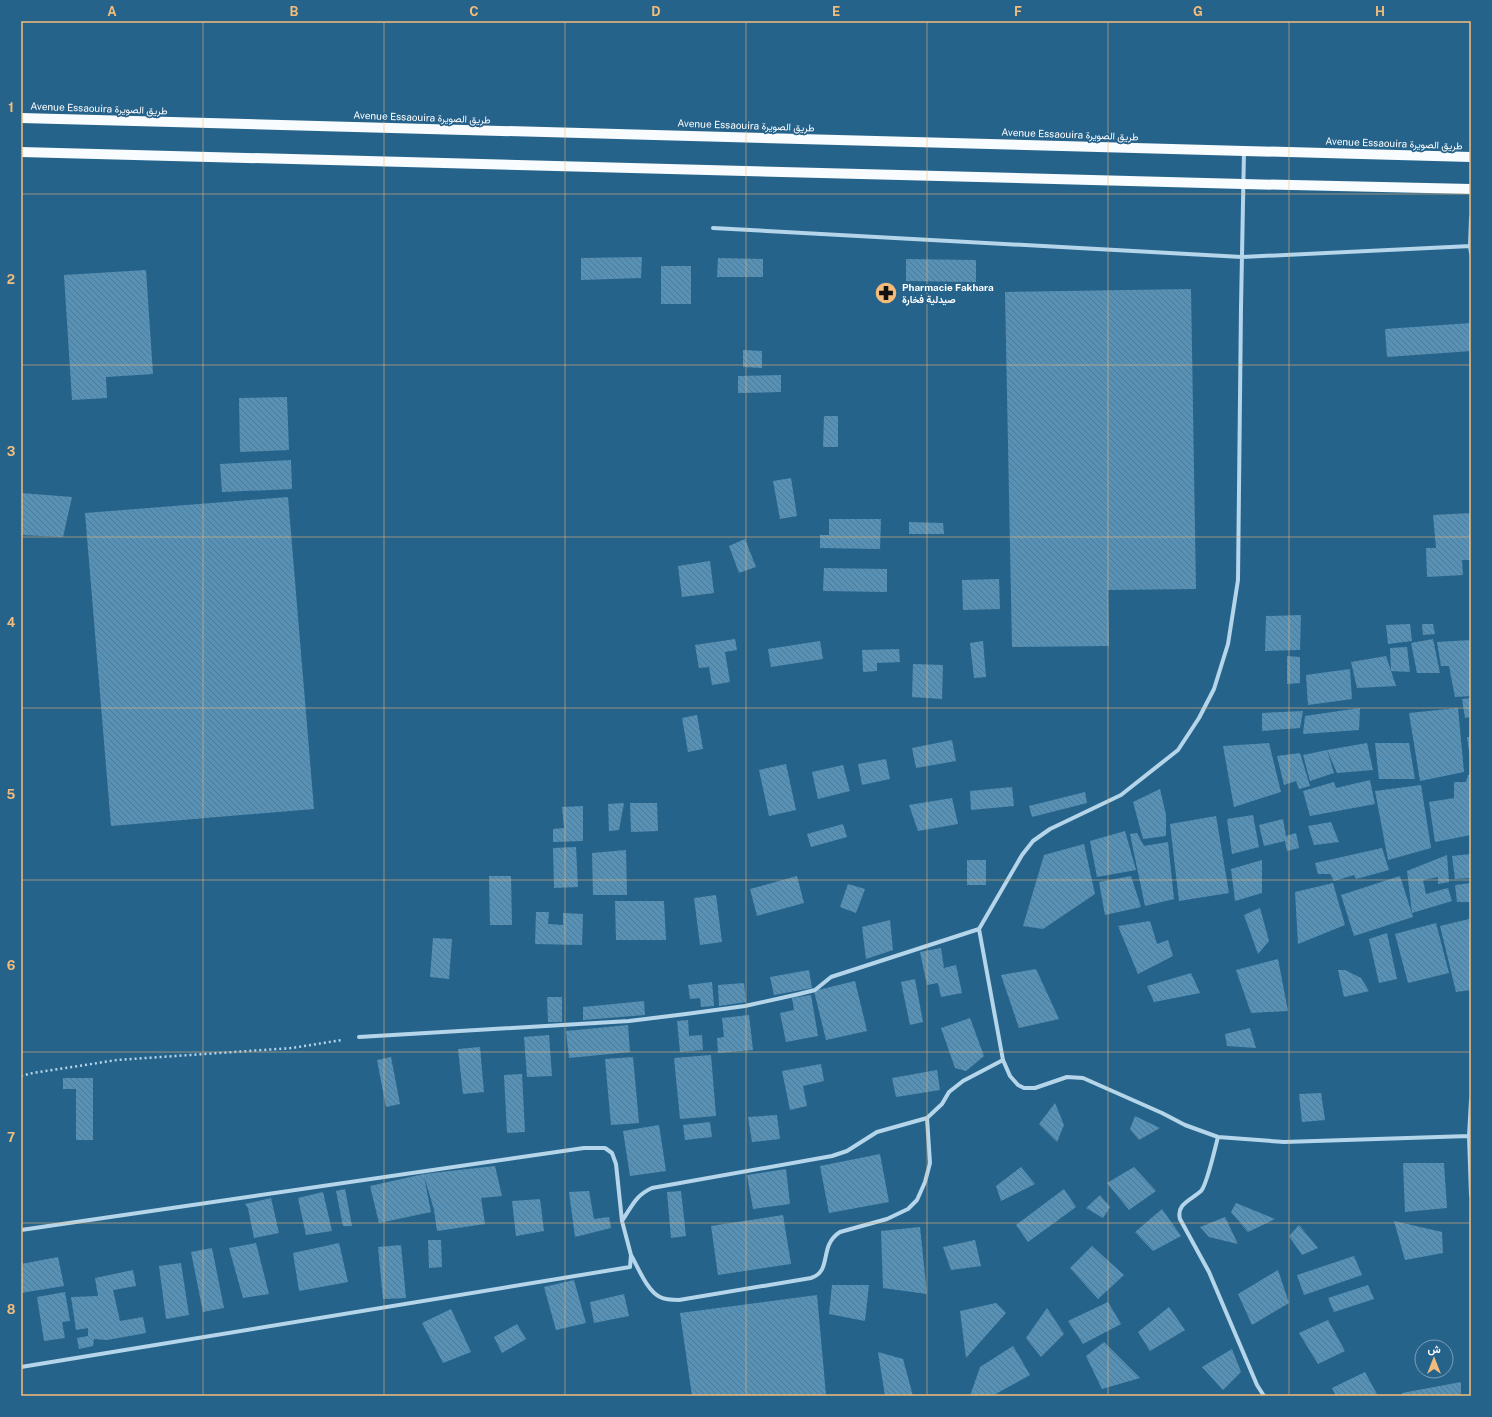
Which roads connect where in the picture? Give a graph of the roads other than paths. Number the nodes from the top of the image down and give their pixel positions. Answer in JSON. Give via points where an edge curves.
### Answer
{"nodes":[{"id":1,"x":21,"y":118,"type":"edge"},
{"id":2,"x":1244,"y":151,"type":"junction"},
{"id":3,"x":21,"y":152,"type":"edge"},
{"id":4,"x":1471,"y":157,"type":"edge"},
{"id":5,"x":1243,"y":184,"type":"junction"},
{"id":6,"x":1471,"y":189,"type":"edge"},
{"id":7,"x":1471,"y":218,"type":"edge"},
{"id":8,"x":713,"y":228,"type":"dead end"},
{"id":9,"x":1470,"y":246,"type":"edge"},
{"id":10,"x":1471,"y":252,"type":"edge"},
{"id":11,"x":1242,"y":256,"type":"junction"},
{"id":12,"x":979,"y":928,"type":"junction"},
{"id":13,"x":359,"y":1037,"type":"road end"},
{"id":14,"x":1003,"y":1060,"type":"junction"},
{"id":15,"x":1471,"y":1100,"type":"edge"},
{"id":16,"x":927,"y":1118,"type":"junction"},
{"id":17,"x":1469,"y":1136,"type":"junction"},
{"id":18,"x":1218,"y":1137,"type":"junction"},
{"id":19,"x":1471,"y":1195,"type":"edge"},
{"id":20,"x":622,"y":1221,"type":"junction"},
{"id":21,"x":21,"y":1230,"type":"edge"},
{"id":22,"x":631,"y":1254,"type":"junction"},
{"id":23,"x":21,"y":1367,"type":"edge"},
{"id":24,"x":1264,"y":1396,"type":"edge"}],
"edges":[{"from":1,"to":2,"type":"main road","name":"Avenue Essaouira طريق الصويرة"},
{"from":2,"to":4,"type":"main road","name":"Avenue Essaouira طريق الصويرة"},
{"from":2,"to":5,"type":"street"},
{"from":3,"to":5,"type":"main road"},
{"from":5,"to":6,"type":"main road"},
{"from":5,"to":11,"type":"street"},
{"from":7,"to":9,"type":"street"},
{"from":8,"to":11,"type":"street"},
{"from":9,"to":10,"type":"street"},
{"from":9,"to":11,"type":"street"},
{"from":11,"to":12,"type":"street","via":[[1238,580],[1228,644],[1214,689],[1178,750],[1121,794],[1050,829],[1033,841]]},
{"from":12,"to":13,"type":"street","via":[[831,977],[814,990],[745,1006],[629,1021]]},
{"from":12,"to":14,"type":"street"},
{"from":14,"to":16,"type":"street","via":[[949,1092],[942,1104]]},
{"from":14,"to":18,"type":"street","via":[[1010,1076],[1024,1088],[1035,1088],[1067,1077],[1083,1078],[1185,1125]]},
{"from":15,"to":17,"type":"street"},
{"from":16,"to":20,"type":"street","via":[[877,1132],[847,1151],[832,1156],[652,1188],[640,1194]]},
{"from":16,"to":22,"type":"street","via":[[930,1163],[917,1200],[908,1209],[888,1219],[833,1236],[827,1248],[823,1268],[816,1276],[667,1300],[651,1291]]},
{"from":17,"to":18,"type":"street","via":[[1284,1142]]},
{"from":17,"to":19,"type":"street"},
{"from":18,"to":24,"type":"street","via":[[1202,1190],[1182,1205],[1178,1214],[1209,1272]]},
{"from":20,"to":21,"type":"street","via":[[616,1164],[612,1153],[605,1148],[597,1147]]},
{"from":20,"to":22,"type":"street"},
{"from":22,"to":23,"type":"street","via":[[630,1267]]}]}
